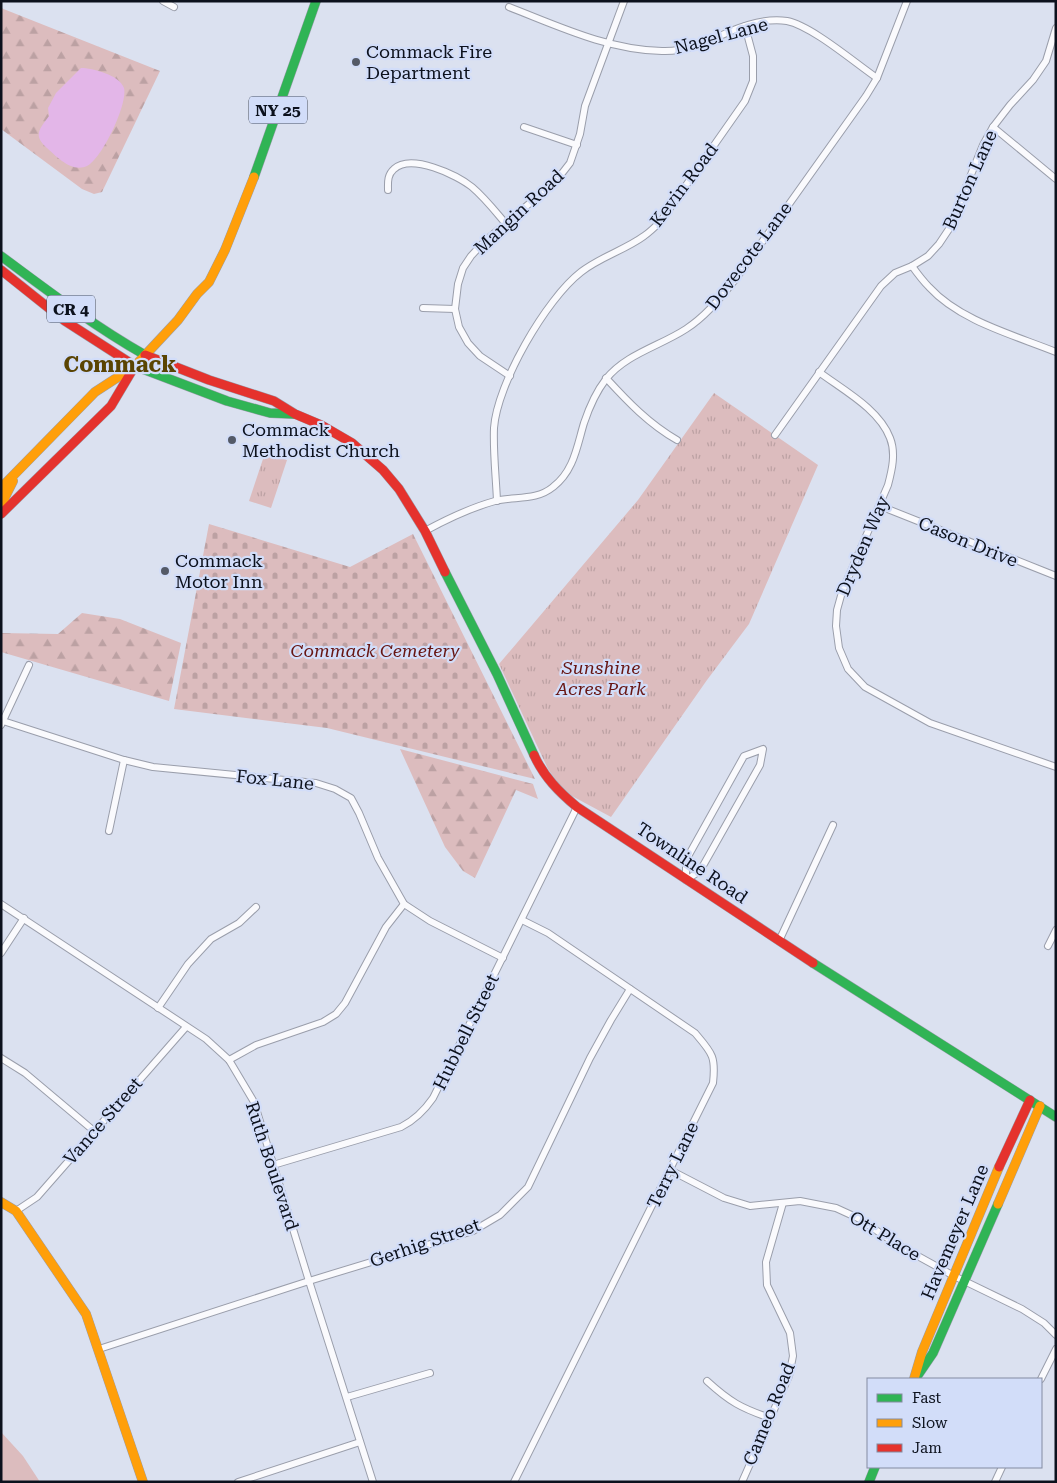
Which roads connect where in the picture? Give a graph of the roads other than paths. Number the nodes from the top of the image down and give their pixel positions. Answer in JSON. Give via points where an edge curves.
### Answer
{"nodes":[{"id":1,"x":163,"y":1,"type":"edge"},
{"id":2,"x":316,"y":1,"type":"edge"},
{"id":3,"x":624,"y":1,"type":"edge"},
{"id":4,"x":907,"y":1,"type":"edge"},
{"id":5,"x":174,"y":6,"type":"dead end"},
{"id":6,"x":509,"y":7,"type":"dead end"},
{"id":7,"x":745,"y":26,"type":"junction"},
{"id":8,"x":1056,"y":28,"type":"edge"},
{"id":9,"x":609,"y":43,"type":"junction"},
{"id":10,"x":877,"y":78,"type":"junction"},
{"id":11,"x":993,"y":126,"type":"junction"},
{"id":12,"x":524,"y":127,"type":"dead end"},
{"id":13,"x":576,"y":145,"type":"junction"},
{"id":14,"x":1056,"y":179,"type":"edge"},
{"id":15,"x":388,"y":190,"type":"dead end"},
{"id":16,"x":506,"y":224,"type":"junction"},
{"id":17,"x":1,"y":256,"type":"edge"},
{"id":18,"x":912,"y":266,"type":"junction"},
{"id":19,"x":1,"y":270,"type":"edge"},
{"id":20,"x":422,"y":308,"type":"dead end"},
{"id":21,"x":455,"y":309,"type":"junction"},
{"id":22,"x":1056,"y":352,"type":"edge"},
{"id":23,"x":145,"y":355,"type":"junction"},
{"id":24,"x":135,"y":366,"type":"junction"},
{"id":25,"x":819,"y":372,"type":"junction"},
{"id":26,"x":510,"y":376,"type":"junction"},
{"id":27,"x":606,"y":378,"type":"junction"},
{"id":28,"x":294,"y":414,"type":"junction"},
{"id":29,"x":774,"y":434,"type":"dead end"},
{"id":30,"x":677,"y":440,"type":"dead end"},
{"id":31,"x":14,"y":475,"type":"junction"},
{"id":32,"x":1,"y":488,"type":"edge"},
{"id":33,"x":28,"y":489,"type":"junction"},
{"id":34,"x":497,"y":501,"type":"junction"},
{"id":35,"x":880,"y":506,"type":"junction"},
{"id":36,"x":1,"y":514,"type":"edge"},
{"id":37,"x":425,"y":531,"type":"junction"},
{"id":38,"x":1056,"y":576,"type":"edge"},
{"id":39,"x":29,"y":665,"type":"dead end"},
{"id":40,"x":2,"y":723,"type":"edge"},
{"id":41,"x":124,"y":760,"type":"junction"},
{"id":42,"x":1056,"y":767,"type":"edge"},
{"id":43,"x":577,"y":807,"type":"junction"},
{"id":44,"x":832,"y":825,"type":"dead end"},
{"id":45,"x":109,"y":831,"type":"dead end"},
{"id":46,"x":686,"y":880,"type":"junction"},
{"id":47,"x":1,"y":904,"type":"edge"},
{"id":48,"x":404,"y":904,"type":"junction"},
{"id":49,"x":256,"y":907,"type":"dead end"},
{"id":50,"x":24,"y":918,"type":"junction"},
{"id":51,"x":522,"y":920,"type":"junction"},
{"id":52,"x":1056,"y":930,"type":"edge"},
{"id":53,"x":779,"y":941,"type":"junction"},
{"id":54,"x":1048,"y":946,"type":"dead end"},
{"id":55,"x":1,"y":953,"type":"edge"},
{"id":56,"x":503,"y":958,"type":"junction"},
{"id":57,"x":630,"y":989,"type":"junction"},
{"id":58,"x":158,"y":1008,"type":"junction"},
{"id":59,"x":186,"y":1027,"type":"junction"},
{"id":60,"x":1,"y":1058,"type":"edge"},
{"id":61,"x":229,"y":1060,"type":"junction"},
{"id":62,"x":1030,"y":1100,"type":"junction"},
{"id":63,"x":1040,"y":1106,"type":"junction"},
{"id":64,"x":1056,"y":1117,"type":"edge"},
{"id":65,"x":94,"y":1131,"type":"junction"},
{"id":66,"x":273,"y":1165,"type":"junction"},
{"id":67,"x":670,"y":1170,"type":"junction"},
{"id":68,"x":1,"y":1202,"type":"edge"},
{"id":69,"x":783,"y":1203,"type":"junction"},
{"id":70,"x":16,"y":1211,"type":"junction"},
{"id":71,"x":954,"y":1276,"type":"junction"},
{"id":72,"x":965,"y":1280,"type":"junction"},
{"id":73,"x":309,"y":1281,"type":"junction"},
{"id":74,"x":1056,"y":1335,"type":"edge"},
{"id":75,"x":1056,"y":1348,"type":"edge"},
{"id":76,"x":100,"y":1349,"type":"junction"},
{"id":77,"x":430,"y":1373,"type":"dead end"},
{"id":78,"x":915,"y":1378,"type":"edge"},
{"id":79,"x":916,"y":1378,"type":"edge"},
{"id":80,"x":1041,"y":1378,"type":"edge"},
{"id":81,"x":707,"y":1381,"type":"dead end"},
{"id":82,"x":347,"y":1397,"type":"junction"},
{"id":83,"x":770,"y":1418,"type":"junction"},
{"id":84,"x":360,"y":1442,"type":"junction"},
{"id":85,"x":875,"y":1468,"type":"edge"},
{"id":86,"x":1002,"y":1468,"type":"edge"},
{"id":87,"x":143,"y":1482,"type":"edge"},
{"id":88,"x":238,"y":1482,"type":"edge"},
{"id":89,"x":374,"y":1482,"type":"edge"},
{"id":90,"x":514,"y":1482,"type":"edge"},
{"id":91,"x":742,"y":1482,"type":"edge"},
{"id":92,"x":868,"y":1482,"type":"edge"},
{"id":93,"x":995,"y":1482,"type":"edge"}],
"edges":[{"from":1,"to":5,"type":"street"},
{"from":2,"to":23,"type":"main road","number":"NY 25","via":[[248,194],[214,274]]},
{"from":3,"to":9,"type":"street","name":"Mangin Road"},
{"from":4,"to":10,"type":"street","name":"Dovecote Lane"},
{"from":6,"to":9,"type":"street","name":"Nagel Lane"},
{"from":7,"to":9,"type":"street","name":"Nagel Lane","via":[[695,47],[679,50],[645,50]]},
{"from":7,"to":10,"type":"street","name":"Nagel Lane","via":[[768,21],[807,28]]},
{"from":7,"to":26,"type":"street","name":"Kevin Road","via":[[753,56],[753,81],[745,101],[661,221],[644,237],[596,261],[555,298]]},
{"from":8,"to":11,"type":"street","name":"Burton Lane","via":[[1046,61]]},
{"from":9,"to":13,"type":"street","name":"Mangin Road","via":[[585,106]]},
{"from":10,"to":27,"type":"street","name":"Dovecote Lane","via":[[716,304],[688,328],[632,357]]},
{"from":11,"to":14,"type":"street"},
{"from":11,"to":18,"type":"street","name":"Burton Lane","via":[[949,229],[940,244]]},
{"from":12,"to":13,"type":"street"},
{"from":13,"to":16,"type":"street","name":"Mangin Road","via":[[570,163],[556,181]]},
{"from":15,"to":16,"type":"street","via":[[388,178],[394,168],[418,164],[442,170],[472,186]]},
{"from":16,"to":21,"type":"street","name":"Mangin Road","via":[[485,241],[463,268]]},
{"from":17,"to":23,"type":"main road","number":"CR 4","via":[[73,310]]},
{"from":18,"to":22,"type":"street","via":[[928,287],[969,317]]},
{"from":18,"to":25,"type":"street","name":"Burton Lane","via":[[895,273],[881,286]]},
{"from":19,"to":24,"type":"main road","number":"CR 4","via":[[65,321]]},
{"from":20,"to":21,"type":"street"},
{"from":21,"to":26,"type":"street","name":"Mangin Road","via":[[459,327],[468,343],[480,356]]},
{"from":23,"to":24,"type":"main road","number":"NY 25"},
{"from":23,"to":28,"type":"main road","number":"CR 4","via":[[274,401]]},
{"from":24,"to":28,"type":"main road","number":"CR 4","via":[[270,413]]},
{"from":24,"to":31,"type":"main road","number":"NY 25","via":[[95,392]]},
{"from":24,"to":33,"type":"main road","number":"NY 25","via":[[111,406]]},
{"from":25,"to":29,"type":"street","name":"Burton Lane"},
{"from":25,"to":35,"type":"street","name":"Dryden Way","via":[[864,405],[880,420],[890,438],[893,467]]},
{"from":26,"to":34,"type":"street","name":"Kevin Road","via":[[499,402],[494,428]]},
{"from":27,"to":30,"type":"street","via":[[634,408]]},
{"from":27,"to":34,"type":"street","name":"Dovecote Lane","via":[[588,412],[574,459],[564,476],[541,494]]},
{"from":28,"to":37,"type":"main road","number":"CR 4","via":[[352,443],[371,459],[399,489]]},
{"from":31,"to":32,"type":"main road","number":"NY 25"},
{"from":31,"to":33,"type":"main road"},
{"from":31,"to":36,"type":"main road"},
{"from":33,"to":36,"type":"main road","number":"NY 25"},
{"from":34,"to":37,"type":"street","name":"Dovecote Lane","via":[[476,506]]},
{"from":35,"to":38,"type":"street","name":"Cason Drive"},
{"from":35,"to":42,"type":"street","name":"Dryden Way","via":[[837,610],[839,648],[848,669],[865,686],[930,723]]},
{"from":37,"to":43,"type":"main road","name":"Townline Road","number":"CR 4","via":[[540,766],[555,788]]},
{"from":39,"to":40,"type":"street"},
{"from":40,"to":41,"type":"street","name":"Fox Lane"},
{"from":41,"to":45,"type":"street"},
{"from":41,"to":48,"type":"street","name":"Fox Lane","via":[[153,767],[316,783],[336,789],[351,798],[378,858]]},
{"from":43,"to":46,"type":"main road","name":"Townline Road","number":"CR 4"},
{"from":43,"to":51,"type":"street","name":"Hubbell Street"},
{"from":44,"to":53,"type":"street"},
{"from":46,"to":46,"type":"street","via":[[700,871],[760,765],[763,749],[744,756],[686,860]]},
{"from":46,"to":53,"type":"main road","name":"Townline Road","number":"CR 4"},
{"from":47,"to":50,"type":"street","name":"Ruth Boulevard"},
{"from":48,"to":56,"type":"street","name":"Fox Lane"},
{"from":48,"to":61,"type":"street","via":[[386,927],[346,1003],[336,1014],[323,1022],[256,1045]]},
{"from":49,"to":58,"type":"street","via":[[211,939],[188,964]]},
{"from":50,"to":55,"type":"street"},
{"from":50,"to":58,"type":"street","name":"Ruth Boulevard"},
{"from":51,"to":56,"type":"street","name":"Hubbell Street"},
{"from":51,"to":57,"type":"street","name":"Terry Lane","via":[[548,933]]},
{"from":52,"to":54,"type":"street"},
{"from":53,"to":62,"type":"main road","name":"Townline Road","number":"CR 4"},
{"from":56,"to":66,"type":"street","name":"Hubbell Street","via":[[433,1098],[413,1121]]},
{"from":57,"to":67,"type":"street","name":"Terry Lane","via":[[695,1034],[710,1050],[715,1064],[713,1083]]},
{"from":57,"to":73,"type":"street","name":"Gerhig Street","via":[[590,1058],[528,1187],[500,1215],[473,1231]]},
{"from":58,"to":59,"type":"street","name":"Ruth Boulevard"},
{"from":59,"to":61,"type":"street","name":"Ruth Boulevard","via":[[206,1039]]},
{"from":59,"to":65,"type":"street","name":"Vance Street"},
{"from":60,"to":65,"type":"street"},
{"from":61,"to":66,"type":"street","name":"Ruth Boulevard","via":[[254,1102]]},
{"from":62,"to":63,"type":"main road","name":"Townline Road","number":"CR 4"},
{"from":62,"to":71,"type":"main road","name":"Havemeyer Lane"},
{"from":63,"to":64,"type":"main road","name":"Townline Road","number":"CR 4"},
{"from":63,"to":72,"type":"main road","name":"Havemeyer Lane"},
{"from":65,"to":70,"type":"street","name":"Vance Street","via":[[37,1197]]},
{"from":66,"to":73,"type":"street","name":"Ruth Boulevard"},
{"from":67,"to":69,"type":"street","name":"Ott Place","via":[[724,1198],[750,1206]]},
{"from":67,"to":90,"type":"street","name":"Terry Lane"},
{"from":68,"to":70,"type":"main road"},
{"from":69,"to":71,"type":"street","name":"Ott Place","via":[[800,1202],[836,1208]]},
{"from":69,"to":83,"type":"street","name":"Cameo Road","via":[[766,1262],[767,1285],[790,1333],[793,1356]]},
{"from":70,"to":76,"type":"main road","via":[[86,1314]]},
{"from":71,"to":72,"type":"street","name":"Ott Place"},
{"from":71,"to":78,"type":"main road","name":"Havemeyer Lane","via":[[922,1352]]},
{"from":72,"to":74,"type":"street","name":"Ott Place","via":[[1022,1309]]},
{"from":72,"to":79,"type":"main road","name":"Havemeyer Lane","via":[[933,1353]]},
{"from":73,"to":76,"type":"street","name":"Gerhig Street"},
{"from":73,"to":82,"type":"street","name":"Ruth Boulevard"},
{"from":75,"to":80,"type":"street"},
{"from":76,"to":87,"type":"main road"},
{"from":77,"to":82,"type":"street"},
{"from":81,"to":83,"type":"street","via":[[725,1398]]},
{"from":82,"to":84,"type":"street","name":"Ruth Boulevard"},
{"from":83,"to":91,"type":"street","name":"Cameo Road"},
{"from":84,"to":88,"type":"street"},
{"from":84,"to":89,"type":"street","name":"Ruth Boulevard"},
{"from":85,"to":92,"type":"main road"},
{"from":86,"to":93,"type":"street"}]}
